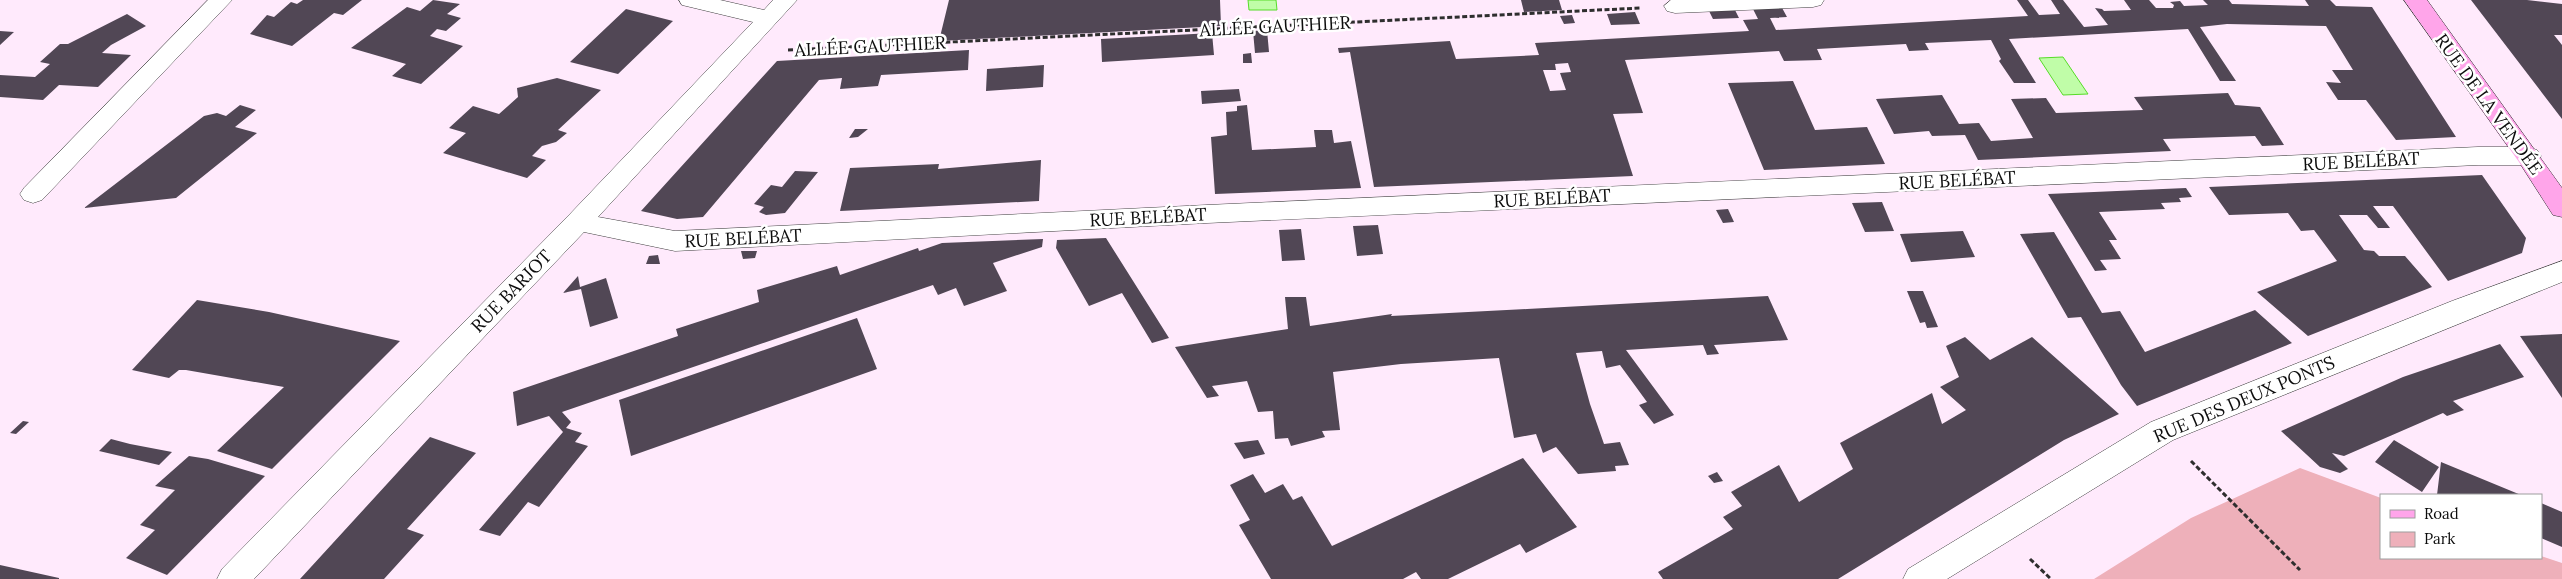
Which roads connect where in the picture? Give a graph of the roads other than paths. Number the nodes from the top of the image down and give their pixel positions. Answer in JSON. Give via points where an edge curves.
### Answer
{"nodes":[{"id":1,"x":221,"y":0,"type":"edge"},
{"id":2,"x":690,"y":0,"type":"edge"},
{"id":3,"x":1813,"y":0,"type":"edge"},
{"id":4,"x":2415,"y":0,"type":"edge"},
{"id":5,"x":1675,"y":6,"type":"road end"},
{"id":6,"x":777,"y":9,"type":"edge"},
{"id":7,"x":2528,"y":156,"type":"junction"},
{"id":8,"x":33,"y":194,"type":"dead end"},
{"id":9,"x":2562,"y":208,"type":"edge"},
{"id":10,"x":579,"y":221,"type":"junction"},
{"id":11,"x":2562,"y":272,"type":"edge"},
{"id":12,"x":233,"y":579,"type":"edge"},
{"id":13,"x":1919,"y":579,"type":"edge"}],
"edges":[{"from":1,"to":8,"type":"street"},
{"from":2,"to":6,"type":"street"},
{"from":3,"to":5,"type":"street"},
{"from":4,"to":7,"type":"main road","name":"RUE DE LA VENDÉE"},
{"from":6,"to":10,"type":"street","name":"RUE BARJOT"},
{"from":7,"to":9,"type":"main road","name":"RUE DE LA VENDÉE"},
{"from":7,"to":10,"type":"street","name":"RUE BELÉBAT","via":[[675,241]]},
{"from":10,"to":12,"type":"street","name":"RUE BARJOT"},
{"from":11,"to":13,"type":"street","name":"RUE DES DEUX PONTS","via":[[2462,309],[2162,432]]}]}
